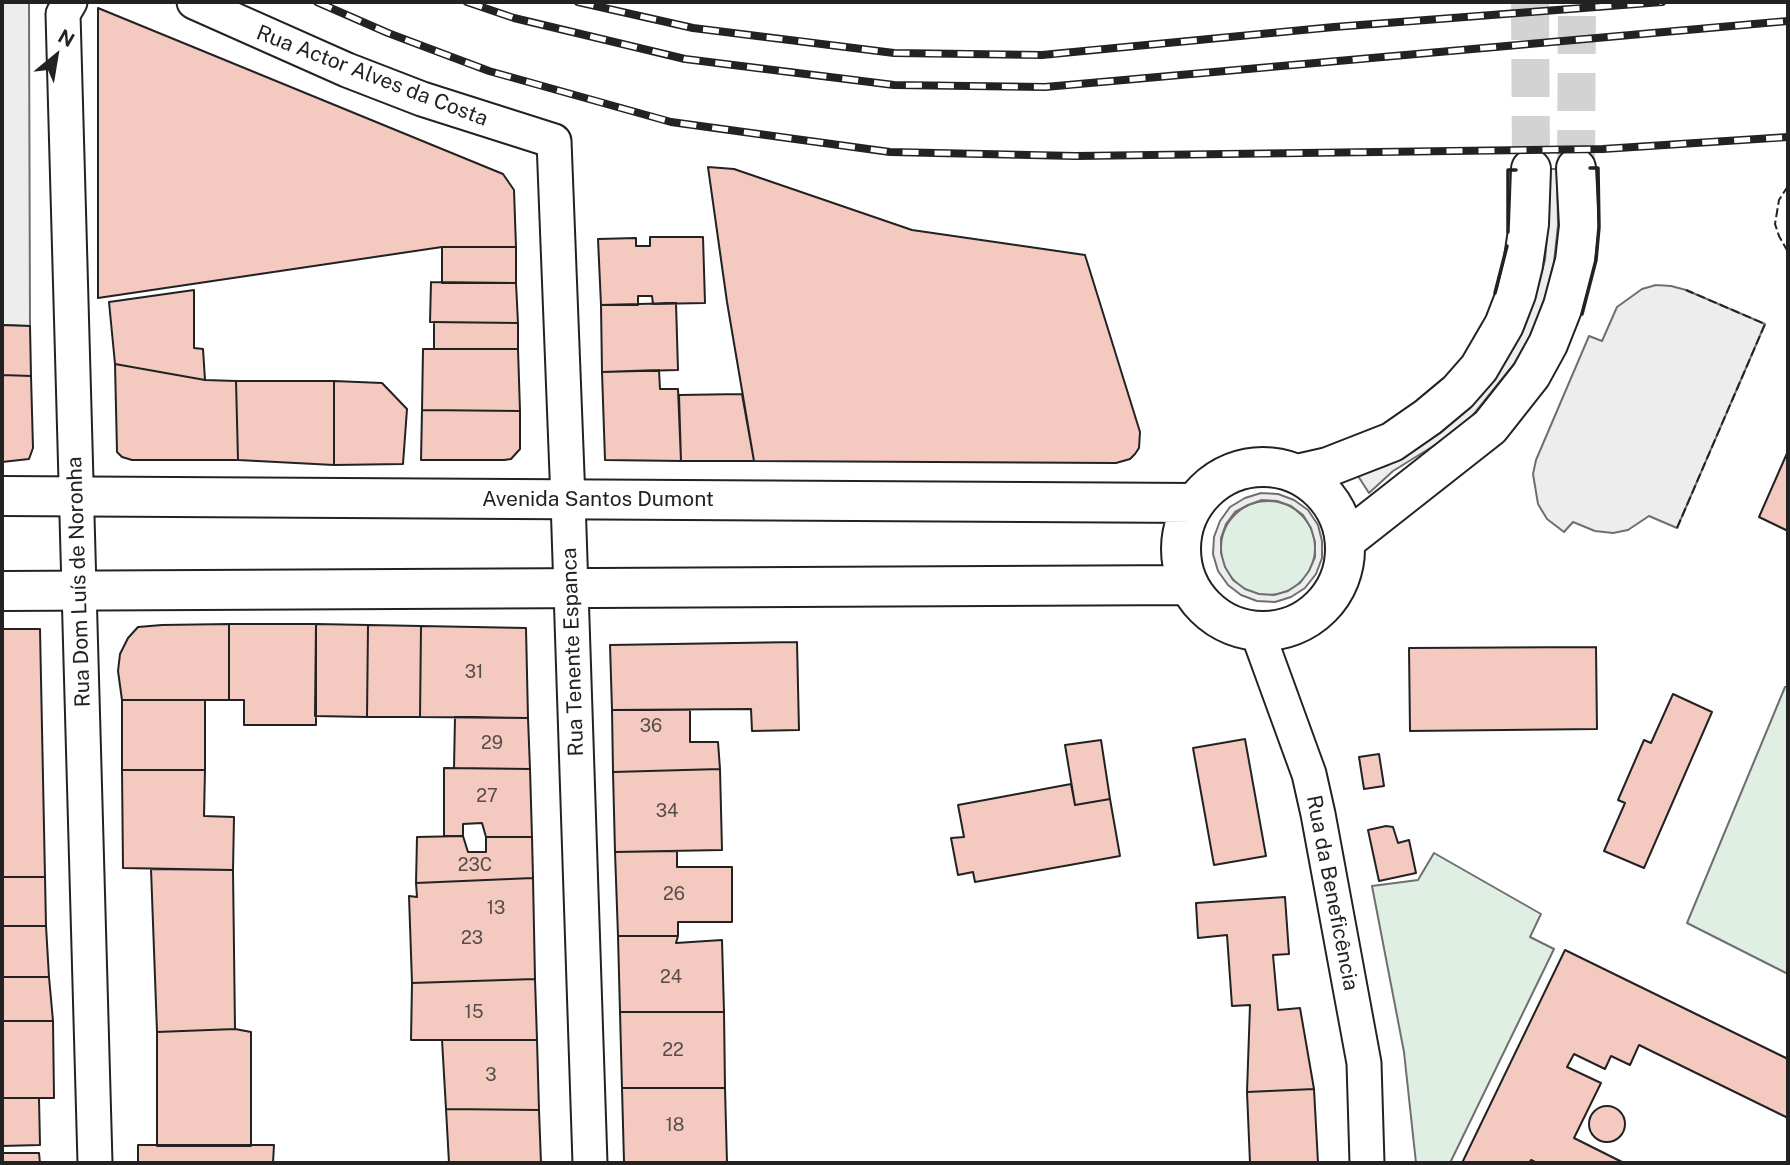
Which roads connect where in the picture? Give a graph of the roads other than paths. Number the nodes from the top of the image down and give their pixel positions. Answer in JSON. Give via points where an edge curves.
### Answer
{"nodes":[{"id":1,"x":70,"y":2,"type":"edge"},
{"id":2,"x":194,"y":2,"type":"edge"},
{"id":3,"x":554,"y":141,"type":"joint"},
{"id":4,"x":1531,"y":169,"type":"tunnel mouth"},
{"id":5,"x":1576,"y":169,"type":"tunnel mouth"},
{"id":6,"x":1297,"y":474,"type":"junction"},
{"id":7,"x":2,"y":496,"type":"edge"},
{"id":8,"x":76,"y":496,"type":"junction"},
{"id":9,"x":568,"y":500,"type":"junction"},
{"id":10,"x":1195,"y":503,"type":"junction"},
{"id":11,"x":1345,"y":541,"type":"junction"},
{"id":12,"x":1189,"y":584,"type":"junction"},
{"id":13,"x":571,"y":590,"type":"junction"},
{"id":14,"x":2,"y":591,"type":"edge"},
{"id":15,"x":79,"y":591,"type":"junction"},
{"id":16,"x":1257,"y":631,"type":"junction"},
{"id":17,"x":95,"y":1163,"type":"edge"},
{"id":18,"x":590,"y":1163,"type":"edge"},
{"id":19,"x":1367,"y":1163,"type":"edge"}],
"edges":[{"from":1,"to":8,"type":"street","name":"Rua Dom Luís de Noronha","via":[[63,14]]},
{"from":2,"to":3,"type":"street","name":"Rua Actor Alves da Costa","via":[[347,70]]},
{"from":3,"to":9,"type":"street","name":"Rua Tenente Espanca"},
{"from":4,"to":6,"type":"main road","via":[[1529,224],[1516,294],[1479,368],[1428,418],[1392,442]]},
{"from":5,"to":11,"type":"main road","via":[[1579,226],[1575,261],[1563,306],[1531,375],[1490,427]]},
{"from":6,"to":10,"type":"main road","via":[[1269,467],[1240,470],[1215,482]]},
{"from":6,"to":11,"type":"main road","via":[[1321,490],[1337,513]]},
{"from":7,"to":8,"type":"main road","name":"Avenida Santos Dumont"},
{"from":8,"to":9,"type":"main road","name":"Avenida Santos Dumont"},
{"from":8,"to":15,"type":"street","name":"Rua Dom Luís de Noronha"},
{"from":9,"to":10,"type":"main road","name":"Avenida Santos Dumont"},
{"from":9,"to":13,"type":"street","name":"Rua Tenente Espanca"},
{"from":10,"to":12,"type":"main road","via":[[1183,529],[1181,557]]},
{"from":11,"to":16,"type":"main road","via":[[1341,578],[1332,595],[1312,615],[1286,628]]},
{"from":12,"to":13,"type":"main road"},
{"from":12,"to":16,"type":"main road","via":[[1206,608],[1230,624]]},
{"from":13,"to":15,"type":"main road"},
{"from":13,"to":18,"type":"street","name":"Rua Tenente Espanca"},
{"from":14,"to":15,"type":"main road"},
{"from":15,"to":17,"type":"street","name":"Rua Dom Luís de Noronha"},
{"from":16,"to":19,"type":"street","name":"Rua da Beneficência","via":[[1309,774],[1318,814],[1364,1063]]}]}
